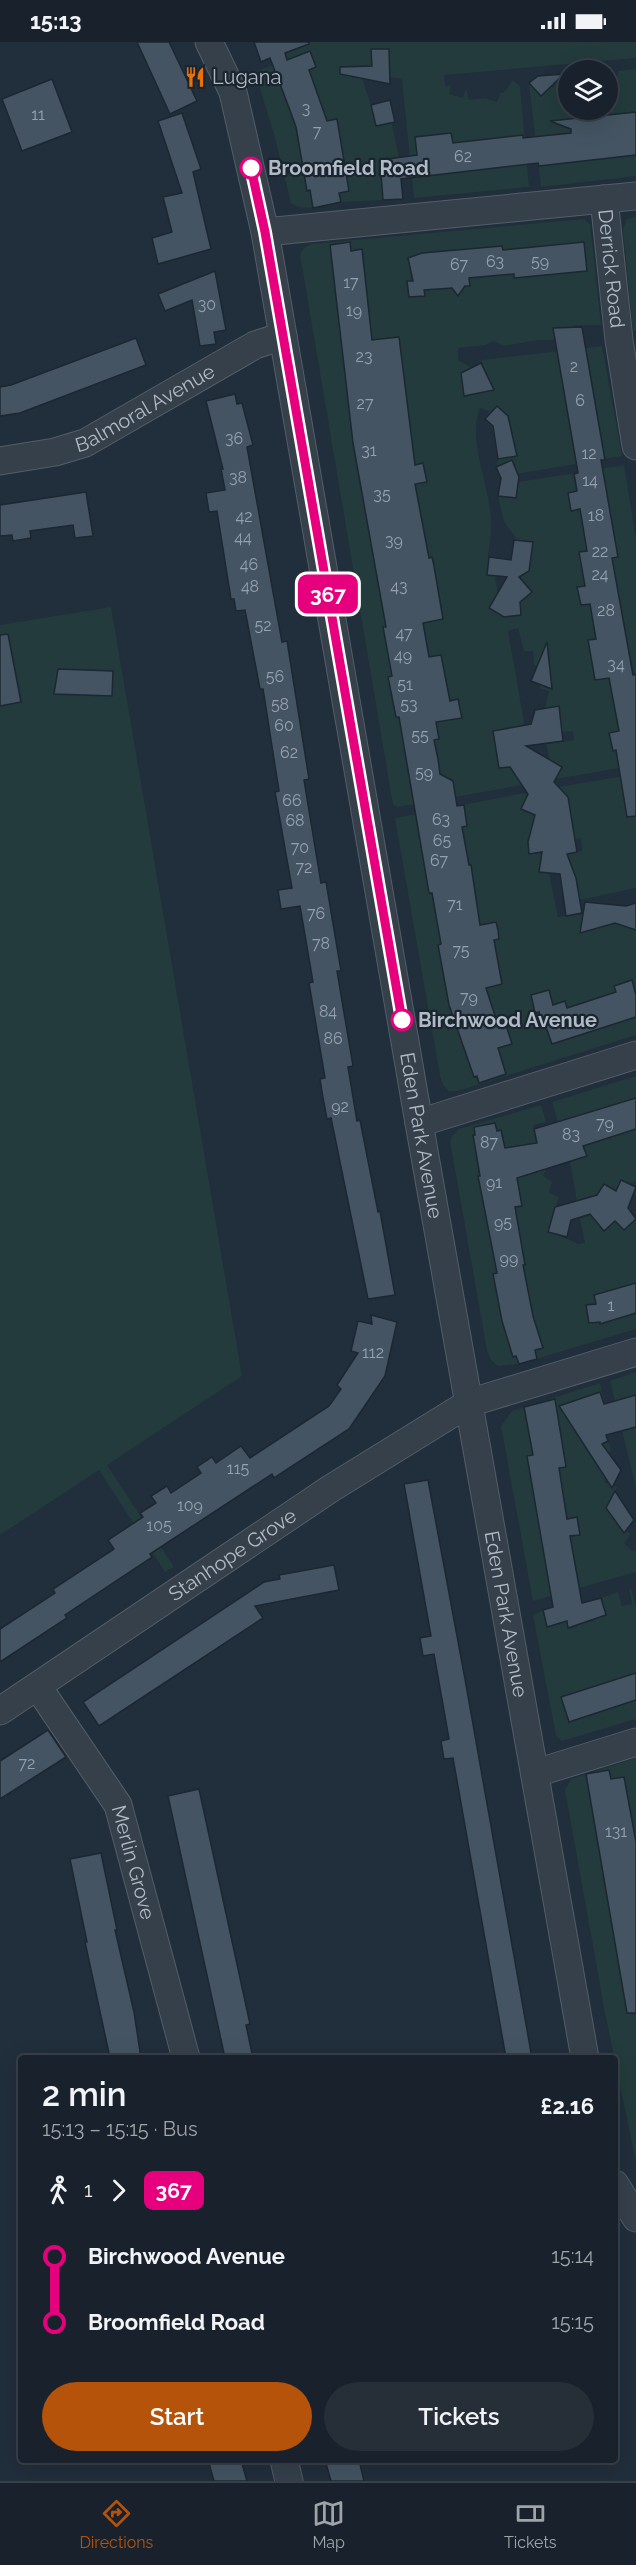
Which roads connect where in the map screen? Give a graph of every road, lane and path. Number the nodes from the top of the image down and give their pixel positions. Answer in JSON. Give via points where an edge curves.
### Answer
{"nodes":[{"id":1,"x":209,"y":42,"type":"edge"},
{"id":2,"x":636,"y":196,"type":"edge"},
{"id":3,"x":604,"y":199,"type":"junction"},
{"id":4,"x":265,"y":232,"type":"junction"},
{"id":5,"x":283,"y":336,"type":"junction"},
{"id":6,"x":636,"y":446,"type":"edge"},
{"id":7,"x":0,"y":461,"type":"edge"},
{"id":8,"x":636,"y":1055,"type":"edge"},
{"id":9,"x":419,"y":1123,"type":"junction"},
{"id":10,"x":636,"y":1352,"type":"edge"},
{"id":11,"x":469,"y":1403,"type":"junction"},
{"id":12,"x":38,"y":1687,"type":"junction"},
{"id":13,"x":0,"y":1711,"type":"edge"},
{"id":14,"x":636,"y":1742,"type":"edge"},
{"id":15,"x":536,"y":1773,"type":"junction"},
{"id":16,"x":185,"y":2055,"type":"edge"},
{"id":17,"x":584,"y":2055,"type":"edge"},
{"id":18,"x":618,"y":2189,"type":"edge"},
{"id":19,"x":636,"y":2218,"type":"edge"},
{"id":20,"x":285,"y":2463,"type":"edge"},
{"id":21,"x":289,"y":2481,"type":"edge"}],
"edges":[{"from":1,"to":4,"type":"street","name":"Eden Park Avenue","via":[[233,92]]},
{"from":2,"to":3,"type":"street"},
{"from":3,"to":4,"type":"street"},
{"from":3,"to":6,"type":"street","name":"Derrick Road","via":[[619,340]]},
{"from":4,"to":5,"type":"street","name":"Eden Park Avenue"},
{"from":5,"to":7,"type":"street","name":"Balmoral Avenue","via":[[255,345],[85,443]]},
{"from":5,"to":9,"type":"street","name":"Eden Park Avenue"},
{"from":8,"to":9,"type":"street"},
{"from":9,"to":11,"type":"street","name":"Eden Park Avenue"},
{"from":10,"to":11,"type":"street","name":"Stanhope Grove"},
{"from":11,"to":12,"type":"street","name":"Stanhope Grove","via":[[330,1489]]},
{"from":11,"to":15,"type":"street","name":"Eden Park Avenue"},
{"from":12,"to":13,"type":"street","name":"Stanhope Grove"},
{"from":12,"to":16,"type":"street","name":"Merlin Grove","via":[[118,1806]]},
{"from":14,"to":15,"type":"street"},
{"from":15,"to":17,"type":"street","name":"Eden Park Avenue"},
{"from":18,"to":19,"type":"street"},
{"from":20,"to":21,"type":"street"}]}
